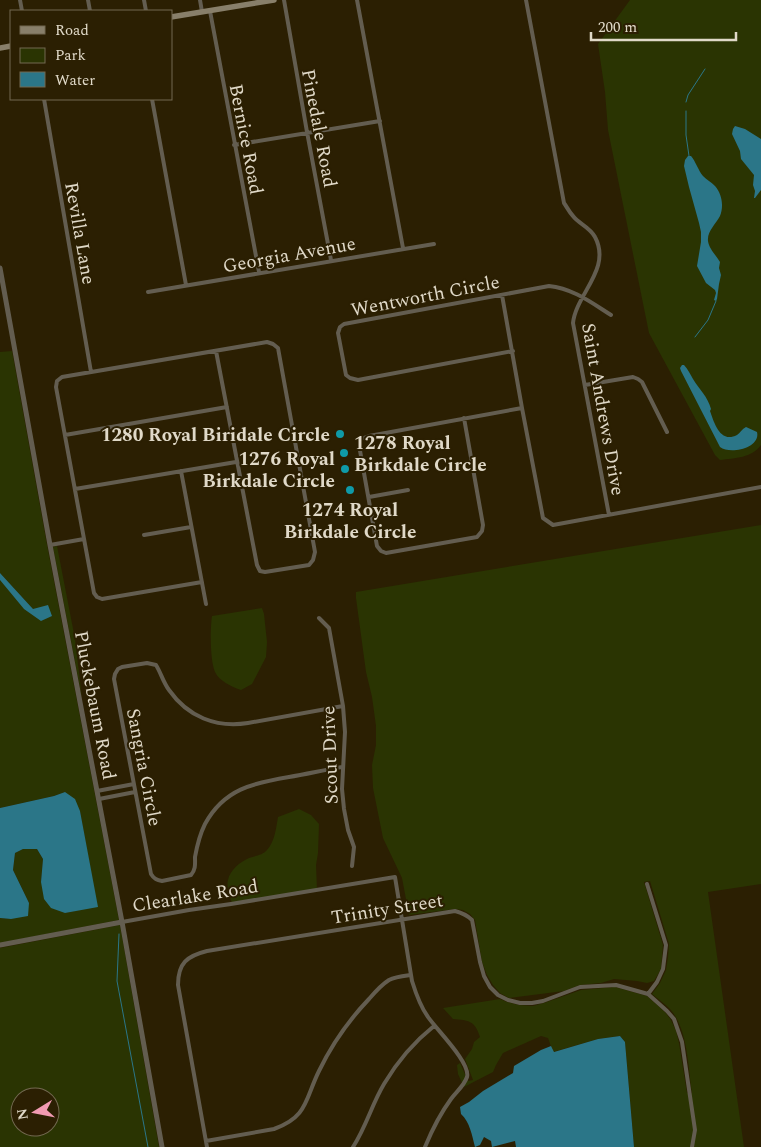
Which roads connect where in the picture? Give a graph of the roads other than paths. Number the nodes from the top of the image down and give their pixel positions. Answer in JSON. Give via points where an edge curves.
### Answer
{"nodes":[{"id":1,"x":200,"y":0,"type":"edge"},
{"id":2,"x":274,"y":0,"type":"edge"},
{"id":3,"x":284,"y":0,"type":"edge"},
{"id":4,"x":357,"y":0,"type":"edge"},
{"id":5,"x":526,"y":0,"type":"edge"},
{"id":6,"x":255,"y":1,"type":"edge"},
{"id":7,"x":210,"y":11,"type":"junction"},
{"id":8,"x":202,"y":12,"type":"junction"},
{"id":9,"x":172,"y":18,"type":"edge"},
{"id":10,"x":44,"y":100,"type":"edge"},
{"id":11,"x":152,"y":100,"type":"edge"},
{"id":12,"x":380,"y":121,"type":"junction"},
{"id":13,"x":307,"y":132,"type":"junction"},
{"id":14,"x":234,"y":145,"type":"junction"},
{"id":15,"x":434,"y":244,"type":"dead end"},
{"id":16,"x":403,"y":248,"type":"junction"},
{"id":17,"x":331,"y":260,"type":"junction"},
{"id":18,"x":0,"y":268,"type":"edge"},
{"id":19,"x":258,"y":272,"type":"junction"},
{"id":20,"x":186,"y":285,"type":"junction"},
{"id":21,"x":148,"y":292,"type":"dead end"},
{"id":22,"x":502,"y":294,"type":"junction"},
{"id":23,"x":583,"y":298,"type":"junction"},
{"id":24,"x":611,"y":315,"type":"dead end"},
{"id":25,"x":216,"y":351,"type":"junction"},
{"id":26,"x":513,"y":351,"type":"junction"},
{"id":27,"x":91,"y":372,"type":"junction"},
{"id":28,"x":585,"y":385,"type":"junction"},
{"id":29,"x":227,"y":407,"type":"junction"},
{"id":30,"x":522,"y":408,"type":"junction"},
{"id":31,"x":464,"y":418,"type":"junction"},
{"id":32,"x":667,"y":432,"type":"dead end"},
{"id":33,"x":65,"y":435,"type":"junction"},
{"id":34,"x":236,"y":462,"type":"junction"},
{"id":35,"x":181,"y":471,"type":"junction"},
{"id":36,"x":761,"y":487,"type":"edge"},
{"id":37,"x":75,"y":489,"type":"junction"},
{"id":38,"x":408,"y":490,"type":"dead end"},
{"id":39,"x":368,"y":497,"type":"junction"},
{"id":40,"x":609,"y":515,"type":"junction"},
{"id":41,"x":191,"y":527,"type":"junction"},
{"id":42,"x":144,"y":535,"type":"dead end"},
{"id":43,"x":84,"y":539,"type":"junction"},
{"id":44,"x":50,"y":545,"type":"junction"},
{"id":45,"x":202,"y":582,"type":"junction"},
{"id":46,"x":206,"y":604,"type":"dead end"},
{"id":47,"x":319,"y":618,"type":"dead end"},
{"id":48,"x":343,"y":706,"type":"junction"},
{"id":49,"x":342,"y":767,"type":"junction"},
{"id":50,"x":134,"y":784,"type":"junction"},
{"id":51,"x":97,"y":791,"type":"junction"},
{"id":52,"x":135,"y":792,"type":"junction"},
{"id":53,"x":98,"y":799,"type":"junction"},
{"id":54,"x":352,"y":866,"type":"dead end"},
{"id":55,"x":648,"y":884,"type":"dead end"},
{"id":56,"x":402,"y":919,"type":"junction"},
{"id":57,"x":122,"y":922,"type":"junction"},
{"id":58,"x":0,"y":945,"type":"edge"},
{"id":59,"x":411,"y":975,"type":"junction"},
{"id":60,"x":648,"y":994,"type":"junction"},
{"id":61,"x":434,"y":1026,"type":"junction"},
{"id":62,"x":206,"y":1141,"type":"junction"},
{"id":63,"x":162,"y":1147,"type":"edge"},
{"id":64,"x":207,"y":1147,"type":"edge"},
{"id":65,"x":353,"y":1147,"type":"edge"},
{"id":66,"x":425,"y":1147,"type":"edge"},
{"id":67,"x":692,"y":1147,"type":"edge"}],
"edges":[{"from":1,"to":8,"type":"street"},
{"from":2,"to":6,"type":"main road"},
{"from":3,"to":13,"type":"street","name":"Pinedale Road"},
{"from":4,"to":12,"type":"street"},
{"from":5,"to":23,"type":"street","name":"Saint Andrews Drive","via":[[564,203],[593,234],[598,245],[597,268]]},
{"from":6,"to":7,"type":"main road"},
{"from":7,"to":8,"type":"main road"},
{"from":7,"to":14,"type":"street","name":"Bernice Road"},
{"from":8,"to":9,"type":"main road"},
{"from":10,"to":27,"type":"street","name":"Revilla Lane"},
{"from":11,"to":20,"type":"street"},
{"from":12,"to":13,"type":"street"},
{"from":12,"to":16,"type":"street"},
{"from":13,"to":14,"type":"street"},
{"from":13,"to":17,"type":"street","name":"Pinedale Road"},
{"from":14,"to":19,"type":"street","name":"Bernice Road"},
{"from":15,"to":16,"type":"street","name":"Georgia Avenue"},
{"from":16,"to":17,"type":"street","name":"Georgia Avenue"},
{"from":17,"to":19,"type":"street","name":"Georgia Avenue"},
{"from":18,"to":44,"type":"street","name":"Pluckebaum Road"},
{"from":19,"to":20,"type":"street","name":"Georgia Avenue"},
{"from":20,"to":21,"type":"street","name":"Georgia Avenue"},
{"from":22,"to":23,"type":"street","name":"Wentworth Circle","via":[[549,286]]},
{"from":22,"to":26,"type":"street"},
{"from":22,"to":26,"type":"street","name":"Wentworth Circle","via":[[344,324],[338,333],[344,366],[346,375],[358,380]]},
{"from":23,"to":24,"type":"street","name":"Wentworth Circle"},
{"from":23,"to":28,"type":"street","name":"Saint Andrews Drive","via":[[574,313],[573,323]]},
{"from":25,"to":27,"type":"street"},
{"from":25,"to":29,"type":"street"},
{"from":25,"to":34,"type":"street","via":[[267,342],[278,348],[315,552],[309,565],[260,571],[256,565]]},
{"from":26,"to":30,"type":"street"},
{"from":27,"to":33,"type":"street","via":[[62,377],[57,381]]},
{"from":28,"to":32,"type":"street","via":[[632,377],[638,379]]},
{"from":28,"to":40,"type":"street","name":"Saint Andrews Drive"},
{"from":29,"to":33,"type":"street"},
{"from":29,"to":34,"type":"street"},
{"from":30,"to":31,"type":"street"},
{"from":30,"to":40,"type":"street","via":[[543,518],[553,525]]},
{"from":31,"to":39,"type":"street","via":[[361,439],[358,445]]},
{"from":31,"to":39,"type":"street","via":[[483,524],[477,537],[386,554],[377,546]]},
{"from":33,"to":37,"type":"street"},
{"from":34,"to":35,"type":"street"},
{"from":35,"to":37,"type":"street"},
{"from":35,"to":41,"type":"street"},
{"from":36,"to":40,"type":"street"},
{"from":37,"to":43,"type":"street"},
{"from":38,"to":39,"type":"street"},
{"from":41,"to":42,"type":"street"},
{"from":41,"to":45,"type":"street"},
{"from":43,"to":44,"type":"street"},
{"from":43,"to":45,"type":"street","via":[[94,594],[102,599]]},
{"from":44,"to":51,"type":"street","name":"Pluckebaum Road"},
{"from":45,"to":46,"type":"street"},
{"from":47,"to":48,"type":"street","name":"Scout Drive","via":[[329,628]]},
{"from":48,"to":49,"type":"street","name":"Scout Drive"},
{"from":48,"to":50,"type":"street","name":"Sangria Circle","via":[[248,724],[221,724],[189,711],[168,689],[156,665],[147,663],[122,667],[114,679]]},
{"from":49,"to":52,"type":"street","name":"Sangria Circle","via":[[260,782],[238,791],[227,798],[205,824],[191,875],[162,881],[151,874]]},
{"from":49,"to":54,"type":"street","name":"Scout Drive","via":[[344,809],[354,848]]},
{"from":50,"to":51,"type":"street"},
{"from":50,"to":52,"type":"street","name":"Sangria Circle"},
{"from":51,"to":53,"type":"street","name":"Pluckebaum Road"},
{"from":52,"to":53,"type":"street"},
{"from":53,"to":57,"type":"street","name":"Pluckebaum Road"},
{"from":55,"to":60,"type":"street","via":[[666,945],[664,969]]},
{"from":56,"to":57,"type":"street","name":"Clearlake Road","via":[[395,877]]},
{"from":56,"to":59,"type":"street"},
{"from":56,"to":60,"type":"street","name":"Trinity Street","via":[[449,911],[468,915],[472,920],[484,976],[498,995],[508,1000],[532,1003],[580,987],[603,985],[616,985]]},
{"from":56,"to":62,"type":"street","name":"Trinity Street","via":[[207,951],[186,960],[178,975],[178,984]]},
{"from":57,"to":58,"type":"street","name":"Clearlake Road"},
{"from":57,"to":63,"type":"street","name":"Pluckebaum Road"},
{"from":59,"to":61,"type":"street","via":[[422,1008]]},
{"from":59,"to":62,"type":"street","via":[[388,981],[357,1011],[326,1055],[304,1105],[294,1119],[274,1129]]},
{"from":60,"to":67,"type":"street","name":"Trinity Street","via":[[674,1019],[682,1042],[696,1130]]},
{"from":61,"to":65,"type":"street","via":[[409,1049],[384,1083]]},
{"from":61,"to":66,"type":"street","via":[[462,1059],[468,1075],[436,1122]]},
{"from":62,"to":64,"type":"street","name":"Trinity Street"}]}
